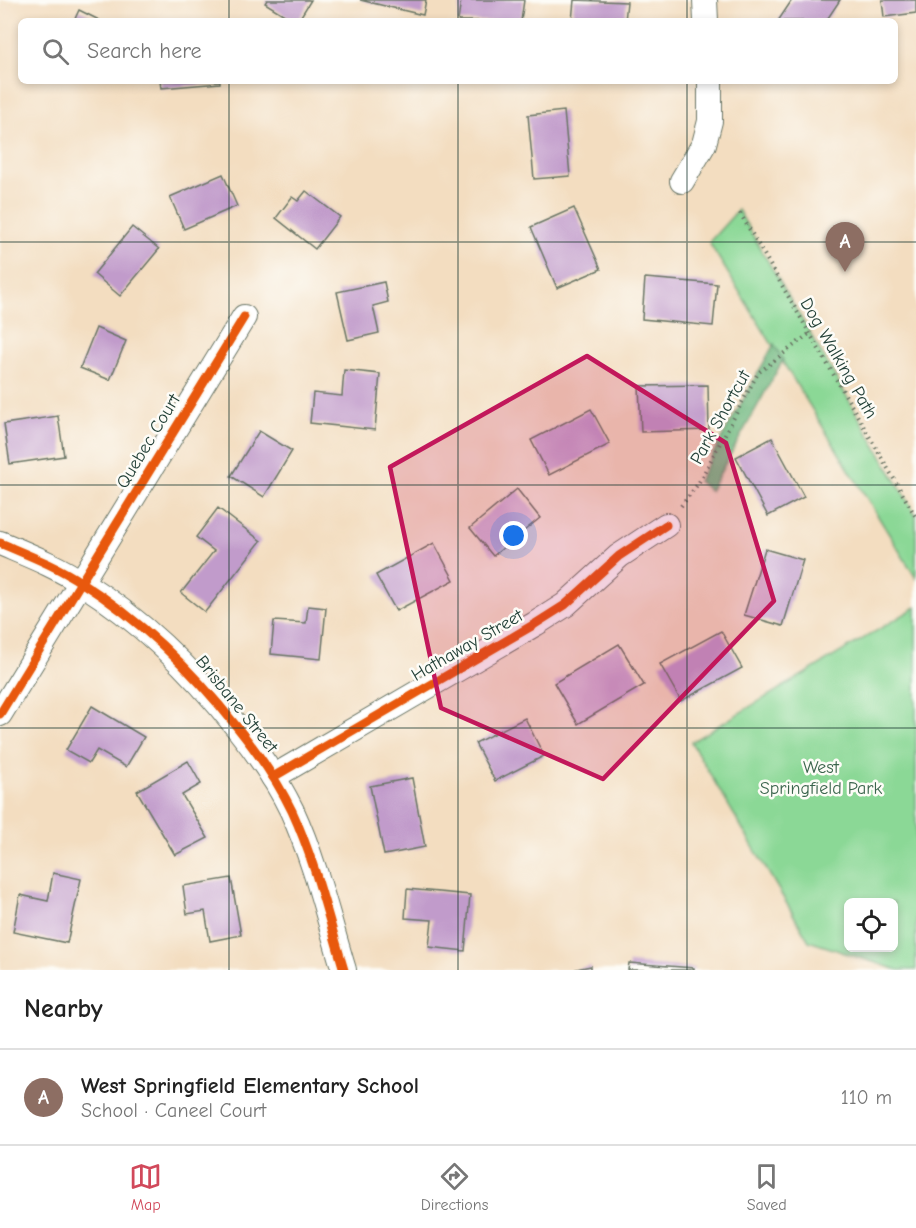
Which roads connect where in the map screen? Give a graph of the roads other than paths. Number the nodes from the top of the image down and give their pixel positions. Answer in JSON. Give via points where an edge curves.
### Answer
{"nodes":[{"id":1,"x":705,"y":0,"type":"edge"},
{"id":2,"x":706,"y":18,"type":"edge"},
{"id":3,"x":710,"y":84,"type":"edge"},
{"id":4,"x":682,"y":181,"type":"dead end"},
{"id":5,"x":244,"y":317,"type":"dead end"},
{"id":6,"x":666,"y":525,"type":"road end"},
{"id":7,"x":0,"y":543,"type":"edge"},
{"id":8,"x":81,"y":582,"type":"junction"},
{"id":9,"x":0,"y":714,"type":"edge"},
{"id":10,"x":273,"y":777,"type":"junction"},
{"id":11,"x":344,"y":970,"type":"edge"}],
"edges":[{"from":1,"to":2,"type":"street"},
{"from":3,"to":4,"type":"street","via":[[710,122],[704,144]]},
{"from":5,"to":8,"type":"street","name":"Quebec Court"},
{"from":6,"to":10,"type":"street","name":"Hathaway Street","via":[[619,556],[565,605]]},
{"from":7,"to":8,"type":"street","name":"Brisbane Street"},
{"from":8,"to":9,"type":"street","name":"Quebec Court"},
{"from":8,"to":10,"type":"street","name":"Brisbane Street","via":[[185,665],[256,750]]},
{"from":10,"to":11,"type":"street","name":"Brisbane Street","via":[[310,857]]}]}
